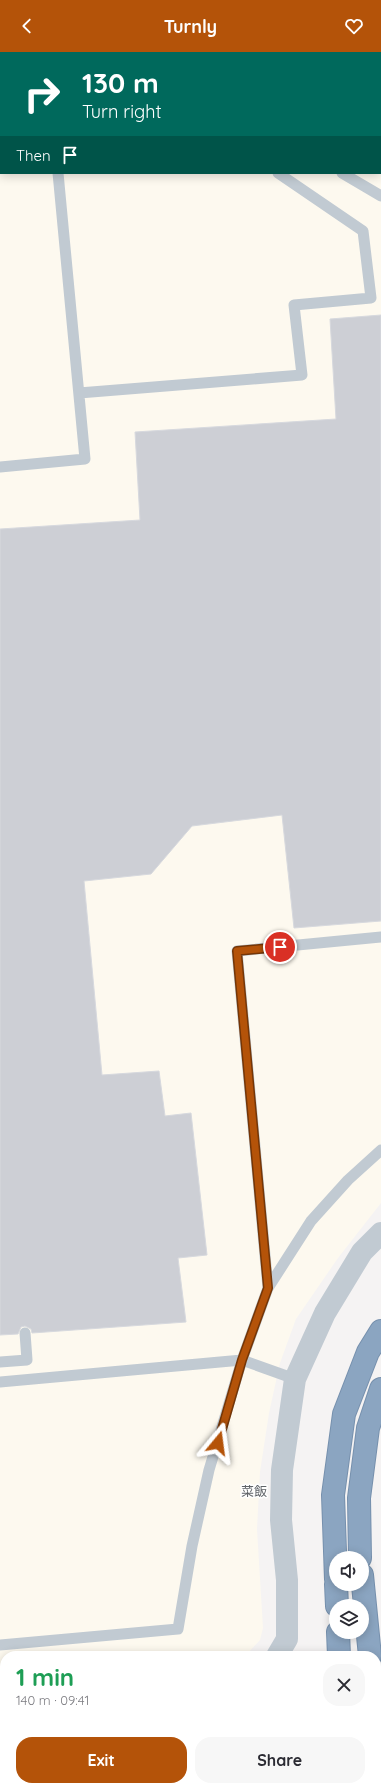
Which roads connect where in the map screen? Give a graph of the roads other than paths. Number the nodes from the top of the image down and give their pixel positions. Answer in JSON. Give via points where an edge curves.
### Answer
{"nodes":[{"id":1,"x":58,"y":174,"type":"edge"},
{"id":2,"x":279,"y":174,"type":"edge"},
{"id":3,"x":344,"y":174,"type":"edge"},
{"id":4,"x":381,"y":196,"type":"edge"},
{"id":5,"x":79,"y":393,"type":"junction"},
{"id":6,"x":0,"y":467,"type":"edge"},
{"id":7,"x":381,"y":937,"type":"edge"},
{"id":8,"x":381,"y":1150,"type":"edge"},
{"id":9,"x":381,"y":1233,"type":"edge"},
{"id":10,"x":268,"y":1288,"type":"junction"},
{"id":11,"x":381,"y":1331,"type":"edge"},
{"id":12,"x":25,"y":1333,"type":"dead end"},
{"id":13,"x":242,"y":1360,"type":"junction"},
{"id":14,"x":0,"y":1362,"type":"edge"},
{"id":15,"x":296,"y":1379,"type":"junction"},
{"id":16,"x":0,"y":1382,"type":"edge"},
{"id":17,"x":381,"y":1389,"type":"edge"},
{"id":18,"x":335,"y":1551,"type":"edge"},
{"id":19,"x":360,"y":1551,"type":"edge"},
{"id":20,"x":364,"y":1591,"type":"edge"},
{"id":21,"x":338,"y":1639,"type":"edge"},
{"id":22,"x":0,"y":1645,"type":"edge"},
{"id":23,"x":280,"y":1651,"type":"edge"},
{"id":24,"x":339,"y":1651,"type":"edge"},
{"id":25,"x":370,"y":1651,"type":"edge"}],
"edges":[{"from":1,"to":5,"type":"lane"},
{"from":2,"to":5,"type":"lane","via":[[363,231],[366,253],[371,298],[294,305],[302,375]]},
{"from":3,"to":4,"type":"lane"},
{"from":5,"to":6,"type":"lane","via":[[85,459]]},
{"from":7,"to":10,"type":"lane","via":[[237,951]]},
{"from":8,"to":10,"type":"lane","via":[[348,1180],[311,1221]]},
{"from":9,"to":15,"type":"street","via":[[362,1252],[325,1313]]},
{"from":10,"to":13,"type":"lane"},
{"from":11,"to":18,"type":"highway","via":[[368,1352],[344,1414],[333,1495]]},
{"from":12,"to":14,"type":"lane","via":[[27,1360]]},
{"from":13,"to":15,"type":"lane"},
{"from":13,"to":16,"type":"lane"},
{"from":13,"to":22,"type":"lane","via":[[208,1478],[192,1546],[178,1629]]},
{"from":15,"to":23,"type":"street","via":[[282,1477],[281,1520],[287,1580],[287,1639]]},
{"from":17,"to":19,"type":"highway","via":[[368,1428],[359,1498]]},
{"from":20,"to":25,"type":"highway"},
{"from":21,"to":24,"type":"highway"}]}
